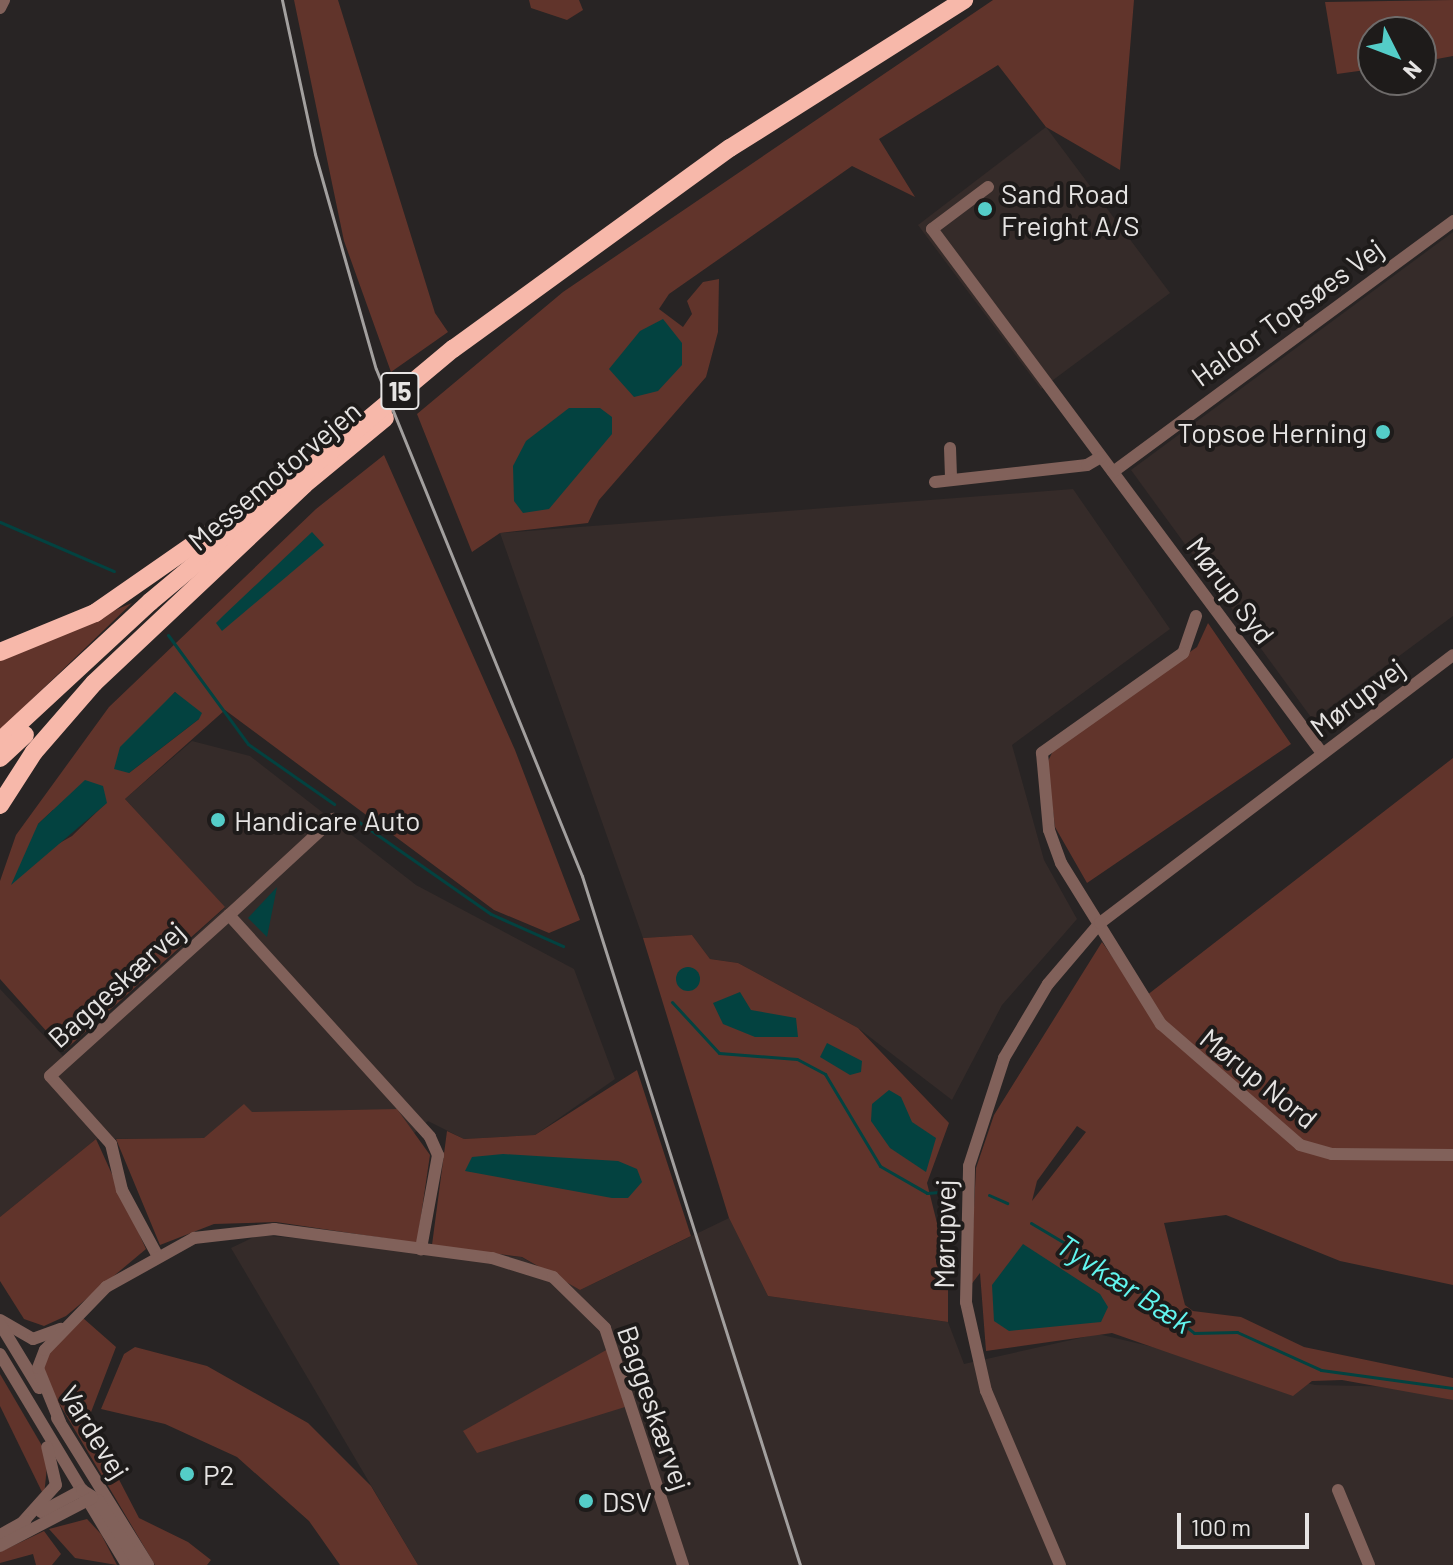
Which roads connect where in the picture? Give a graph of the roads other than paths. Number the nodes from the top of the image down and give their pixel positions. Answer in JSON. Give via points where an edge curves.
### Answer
{"nodes":[{"id":1,"x":4,"y":0,"type":"edge"},
{"id":2,"x":964,"y":0,"type":"edge"},
{"id":3,"x":0,"y":8,"type":"edge"},
{"id":4,"x":833,"y":84,"type":"junction"},
{"id":5,"x":988,"y":187,"type":"dead end"},
{"id":6,"x":1453,"y":221,"type":"edge"},
{"id":7,"x":950,"y":448,"type":"dead end"},
{"id":8,"x":325,"y":450,"type":"junction"},
{"id":9,"x":1101,"y":457,"type":"junction"},
{"id":10,"x":1113,"y":472,"type":"junction"},
{"id":11,"x":951,"y":480,"type":"junction"},
{"id":12,"x":935,"y":482,"type":"dead end"},
{"id":13,"x":304,"y":485,"type":"junction"},
{"id":14,"x":1196,"y":616,"type":"dead end"},
{"id":15,"x":0,"y":652,"type":"edge"},
{"id":16,"x":1453,"y":655,"type":"edge"},
{"id":17,"x":0,"y":741,"type":"edge"},
{"id":18,"x":1322,"y":753,"type":"junction"},
{"id":19,"x":0,"y":758,"type":"edge"},
{"id":20,"x":0,"y":805,"type":"edge"},
{"id":21,"x":333,"y":819,"type":"dead end"},
{"id":22,"x":229,"y":915,"type":"junction"},
{"id":23,"x":1100,"y":923,"type":"junction"},
{"id":24,"x":1453,"y":1155,"type":"edge"},
{"id":25,"x":421,"y":1249,"type":"junction"},
{"id":26,"x":156,"y":1253,"type":"junction"},
{"id":27,"x":0,"y":1322,"type":"edge"},
{"id":28,"x":67,"y":1326,"type":"junction"},
{"id":29,"x":1,"y":1355,"type":"edge"},
{"id":30,"x":60,"y":1422,"type":"junction"},
{"id":31,"x":99,"y":1484,"type":"junction"},
{"id":32,"x":1338,"y":1490,"type":"dead end"},
{"id":33,"x":88,"y":1497,"type":"junction"},
{"id":34,"x":21,"y":1524,"type":"junction"},
{"id":35,"x":0,"y":1535,"type":"edge"},
{"id":36,"x":0,"y":1546,"type":"edge"},
{"id":37,"x":127,"y":1565,"type":"edge"},
{"id":38,"x":139,"y":1565,"type":"edge"},
{"id":39,"x":148,"y":1565,"type":"edge"},
{"id":40,"x":683,"y":1565,"type":"edge"},
{"id":41,"x":1060,"y":1565,"type":"edge"},
{"id":42,"x":1369,"y":1565,"type":"edge"}],
"edges":[{"from":1,"to":3,"type":"street"},
{"from":2,"to":4,"type":"highway","name":"Messemotorvejen","number":"15"},
{"from":4,"to":8,"type":"highway","name":"Messemotorvejen","number":"15","via":[[582,253]]},
{"from":4,"to":13,"type":"highway","name":"Messemotorvejen","number":"15","via":[[589,258]]},
{"from":5,"to":9,"type":"street","name":"Mørup Syd","via":[[932,229]]},
{"from":6,"to":10,"type":"street","name":"Haldor Topsøes Vej"},
{"from":7,"to":11,"type":"street"},
{"from":8,"to":15,"type":"highway","via":[[95,613]]},
{"from":8,"to":17,"type":"highway","name":"Messemotorvejen","number":"15"},
{"from":9,"to":10,"type":"street","name":"Mørup Syd"},
{"from":9,"to":11,"type":"street","via":[[1087,465]]},
{"from":10,"to":18,"type":"street","name":"Mørup Syd"},
{"from":11,"to":12,"type":"street"},
{"from":13,"to":19,"type":"highway","name":"Messemotorvejen","number":"15","via":[[133,631]]},
{"from":13,"to":20,"type":"highway","via":[[63,715]]},
{"from":14,"to":23,"type":"street","via":[[1183,653],[1042,753],[1049,830]]},
{"from":16,"to":18,"type":"street","name":"Mørupvej"},
{"from":18,"to":23,"type":"street","name":"Mørupvej"},
{"from":21,"to":22,"type":"street","name":"Baggeskærvej"},
{"from":22,"to":25,"type":"street","via":[[430,1137],[438,1155]]},
{"from":22,"to":26,"type":"street","name":"Baggeskærvej","via":[[50,1076],[111,1144],[122,1190]]},
{"from":23,"to":24,"type":"street","name":"Mørup Nord","via":[[1180,1045],[1300,1145],[1332,1154]]},
{"from":23,"to":41,"type":"street","name":"Mørupvej","via":[[1024,1019],[980,1125],[962,1252],[981,1373]]},
{"from":25,"to":26,"type":"street","name":"Baggeskærvej","via":[[274,1229],[194,1238]]},
{"from":25,"to":40,"type":"street","name":"Baggeskærvej","via":[[523,1265],[580,1297],[616,1354]]},
{"from":26,"to":28,"type":"street","name":"Baggeskærvej"},
{"from":27,"to":28,"type":"street","name":"Baggeskærvej","via":[[33,1339]]},
{"from":27,"to":30,"type":"street","name":"Vardevej"},
{"from":28,"to":30,"type":"street","name":"Baggeskærvej","via":[[38,1368]]},
{"from":29,"to":33,"type":"street","name":"Vardevej"},
{"from":29,"to":34,"type":"street","via":[[56,1471],[49,1497]]},
{"from":30,"to":31,"type":"street","name":"Vardevej"},
{"from":31,"to":33,"type":"street"},
{"from":31,"to":39,"type":"street","name":"Vardevej"},
{"from":32,"to":42,"type":"street"},
{"from":33,"to":34,"type":"street"},
{"from":33,"to":36,"type":"street"},
{"from":33,"to":37,"type":"street","name":"Vardevej"},
{"from":33,"to":38,"type":"street"},
{"from":34,"to":35,"type":"street"}]}
